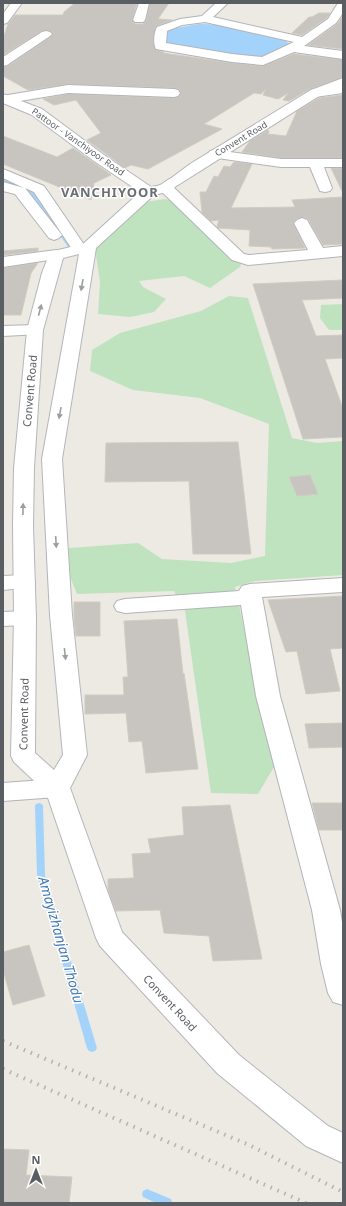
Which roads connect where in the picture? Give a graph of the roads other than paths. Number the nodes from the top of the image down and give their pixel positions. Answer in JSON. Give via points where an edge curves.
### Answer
{"nodes":[{"id":1,"x":17,"y":3,"type":"edge"},
{"id":2,"x":144,"y":3,"type":"edge"},
{"id":3,"x":223,"y":3,"type":"edge"},
{"id":4,"x":341,"y":10,"type":"edge"},
{"id":5,"x":205,"y":19,"type":"junction"},
{"id":6,"x":139,"y":20,"type":"dead end"},
{"id":7,"x":3,"y":22,"type":"edge"},
{"id":8,"x":46,"y":34,"type":"dead end"},
{"id":9,"x":304,"y":41,"type":"junction"},
{"id":10,"x":293,"y":48,"type":"junction"},
{"id":11,"x":343,"y":55,"type":"edge"},
{"id":12,"x":3,"y":62,"type":"edge"},
{"id":13,"x":100,"y":79,"type":"dead end"},
{"id":14,"x":343,"y":82,"type":"edge"},
{"id":15,"x":79,"y":89,"type":"junction"},
{"id":16,"x":343,"y":89,"type":"edge"},
{"id":17,"x":174,"y":93,"type":"dead end"},
{"id":18,"x":314,"y":93,"type":"junction"},
{"id":19,"x":6,"y":98,"type":"edge"},
{"id":20,"x":215,"y":154,"type":"junction"},
{"id":21,"x":343,"y":162,"type":"edge"},
{"id":22,"x":316,"y":164,"type":"junction"},
{"id":23,"x":122,"y":172,"type":"junction"},
{"id":24,"x":3,"y":173,"type":"edge"},
{"id":25,"x":162,"y":181,"type":"junction"},
{"id":26,"x":3,"y":186,"type":"edge"},
{"id":27,"x":325,"y":188,"type":"dead end"},
{"id":28,"x":149,"y":192,"type":"junction"},
{"id":29,"x":302,"y":223,"type":"dead end"},
{"id":30,"x":343,"y":250,"type":"edge"},
{"id":31,"x":73,"y":251,"type":"junction"},
{"id":32,"x":317,"y":252,"type":"junction"},
{"id":33,"x":3,"y":262,"type":"edge"},
{"id":34,"x":35,"y":330,"type":"junction"},
{"id":35,"x":3,"y":331,"type":"edge"},
{"id":36,"x":13,"y":582,"type":"edge"},
{"id":37,"x":343,"y":585,"type":"edge"},
{"id":38,"x":251,"y":597,"type":"junction"},
{"id":39,"x":125,"y":606,"type":"dead end"},
{"id":40,"x":14,"y":619,"type":"edge"},
{"id":41,"x":45,"y":788,"type":"junction"},
{"id":42,"x":3,"y":792,"type":"edge"},
{"id":43,"x":334,"y":909,"type":"edge"},
{"id":44,"x":343,"y":993,"type":"edge"},
{"id":45,"x":334,"y":1142,"type":"edge"}],
"edges":[{"from":1,"to":7,"type":"street"},
{"from":2,"to":6,"type":"street"},
{"from":3,"to":5,"type":"street"},
{"from":4,"to":9,"type":"street","via":[[332,21]]},
{"from":5,"to":9,"type":"street"},
{"from":5,"to":10,"type":"street","via":[[180,22],[161,29],[160,46],[263,61]]},
{"from":8,"to":12,"type":"street"},
{"from":9,"to":10,"type":"street"},
{"from":10,"to":11,"type":"street"},
{"from":13,"to":15,"type":"street"},
{"from":14,"to":18,"type":"street","name":"Convent Road"},
{"from":15,"to":17,"type":"street"},
{"from":15,"to":19,"type":"street"},
{"from":16,"to":18,"type":"street"},
{"from":18,"to":20,"type":"street","name":"Convent Road"},
{"from":19,"to":23,"type":"street","name":"Pattoor - Vanchiyoor Road","via":[[37,112]]},
{"from":20,"to":22,"type":"street","via":[[281,164]]},
{"from":20,"to":25,"type":"street","name":"Convent Road"},
{"from":21,"to":22,"type":"street"},
{"from":22,"to":27,"type":"street"},
{"from":23,"to":25,"type":"street"},
{"from":23,"to":28,"type":"street","name":"Pattoor - Vanchiyoor Road"},
{"from":24,"to":31,"type":"street","via":[[39,189]]},
{"from":25,"to":28,"type":"street","name":"Convent Road"},
{"from":25,"to":32,"type":"street","via":[[238,256],[248,260]]},
{"from":26,"to":31,"type":"street","via":[[20,191]]},
{"from":28,"to":31,"type":"street","name":"Convent Road"},
{"from":29,"to":32,"type":"street"},
{"from":30,"to":32,"type":"street"},
{"from":31,"to":33,"type":"street"},
{"from":34,"to":31,"type":"street","name":"Convent Road","one_way":true,"via":[[50,273]]},
{"from":31,"to":41,"type":"street","one_way":true,"via":[[52,459],[61,615],[75,754]]},
{"from":34,"to":35,"type":"street"},
{"from":36,"to":34,"type":"street","name":"Convent Road","one_way":true},
{"from":36,"to":40,"type":"street","name":"Convent Road"},
{"from":37,"to":38,"type":"street","via":[[250,591]]},
{"from":38,"to":39,"type":"street"},
{"from":38,"to":43,"type":"street","via":[[268,696]]},
{"from":40,"to":41,"type":"street","name":"Convent Road","via":[[23,756]]},
{"from":41,"to":42,"type":"street"},
{"from":41,"to":45,"type":"street","name":"Convent Road","via":[[110,938],[228,1064]]},
{"from":43,"to":44,"type":"street","via":[[335,964]]}]}
